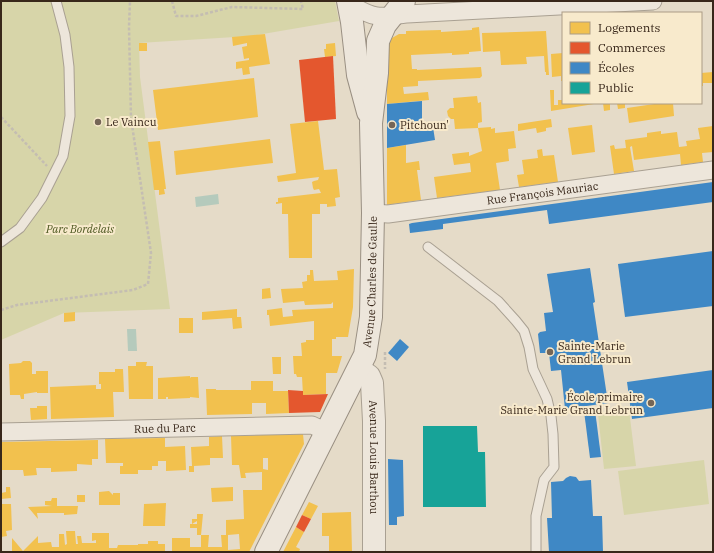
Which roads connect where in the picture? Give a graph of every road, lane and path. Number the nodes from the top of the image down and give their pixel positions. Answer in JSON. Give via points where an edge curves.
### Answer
{"nodes":[{"id":1,"x":56,"y":1,"type":"edge"},
{"id":2,"x":130,"y":1,"type":"edge"},
{"id":3,"x":172,"y":1,"type":"edge"},
{"id":4,"x":301,"y":1,"type":"edge"},
{"id":5,"x":653,"y":1,"type":"edge"},
{"id":6,"x":348,"y":2,"type":"edge"},
{"id":7,"x":398,"y":8,"type":"edge"},
{"id":8,"x":1,"y":117,"type":"edge"},
{"id":9,"x":371,"y":123,"type":"junction"},
{"id":10,"x":713,"y":170,"type":"edge"},
{"id":11,"x":54,"y":174,"type":"junction"},
{"id":12,"x":373,"y":213,"type":"junction"},
{"id":13,"x":1,"y":242,"type":"edge"},
{"id":14,"x":428,"y":247,"type":"dead end"},
{"id":15,"x":1,"y":310,"type":"edge"},
{"id":16,"x":358,"y":369,"type":"junction"},
{"id":17,"x":1,"y":432,"type":"edge"},
{"id":18,"x":327,"y":432,"type":"junction"},
{"id":19,"x":266,"y":552,"type":"edge"},
{"id":20,"x":374,"y":552,"type":"edge"},
{"id":21,"x":536,"y":552,"type":"edge"}],
"edges":[{"from":1,"to":11,"type":"lane","via":[[65,35],[69,67],[70,116],[63,156]]},
{"from":2,"to":15,"type":"path","via":[[131,118],[151,253],[148,284],[133,290],[17,304]]},
{"from":3,"to":4,"type":"path","via":[[176,16],[196,16],[232,7],[303,9]]},
{"from":5,"to":7,"type":"street","via":[[407,14]]},
{"from":6,"to":7,"type":"street","via":[[361,11],[380,17]]},
{"from":6,"to":9,"type":"main road","name":"Avenue Charles de Gaulle","via":[[358,75]]},
{"from":7,"to":9,"type":"main road","name":"Avenue Charles de Gaulle","via":[[381,32],[378,41]]},
{"from":8,"to":11,"type":"path"},
{"from":9,"to":12,"type":"main road","name":"Avenue Charles de Gaulle"},
{"from":10,"to":12,"type":"street","name":"Rue François Mauriac","via":[[388,214]]},
{"from":11,"to":13,"type":"lane","via":[[42,198],[20,228]]},
{"from":12,"to":16,"type":"main road","name":"Avenue Charles de Gaulle","via":[[371,317],[365,355]]},
{"from":14,"to":21,"type":"lane","via":[[498,301],[524,330],[533,369],[547,399],[553,434],[554,467],[544,480],[536,516]]},
{"from":16,"to":18,"type":"main road","name":"Avenue Charles de Gaulle"},
{"from":16,"to":20,"type":"main road","name":"Avenue Louis Barthou","via":[[369,376],[372,383]]},
{"from":17,"to":18,"type":"street","name":"Rue du Parc","via":[[312,425]]},
{"from":18,"to":19,"type":"main road","name":"Avenue Charles de Gaulle"}]}
